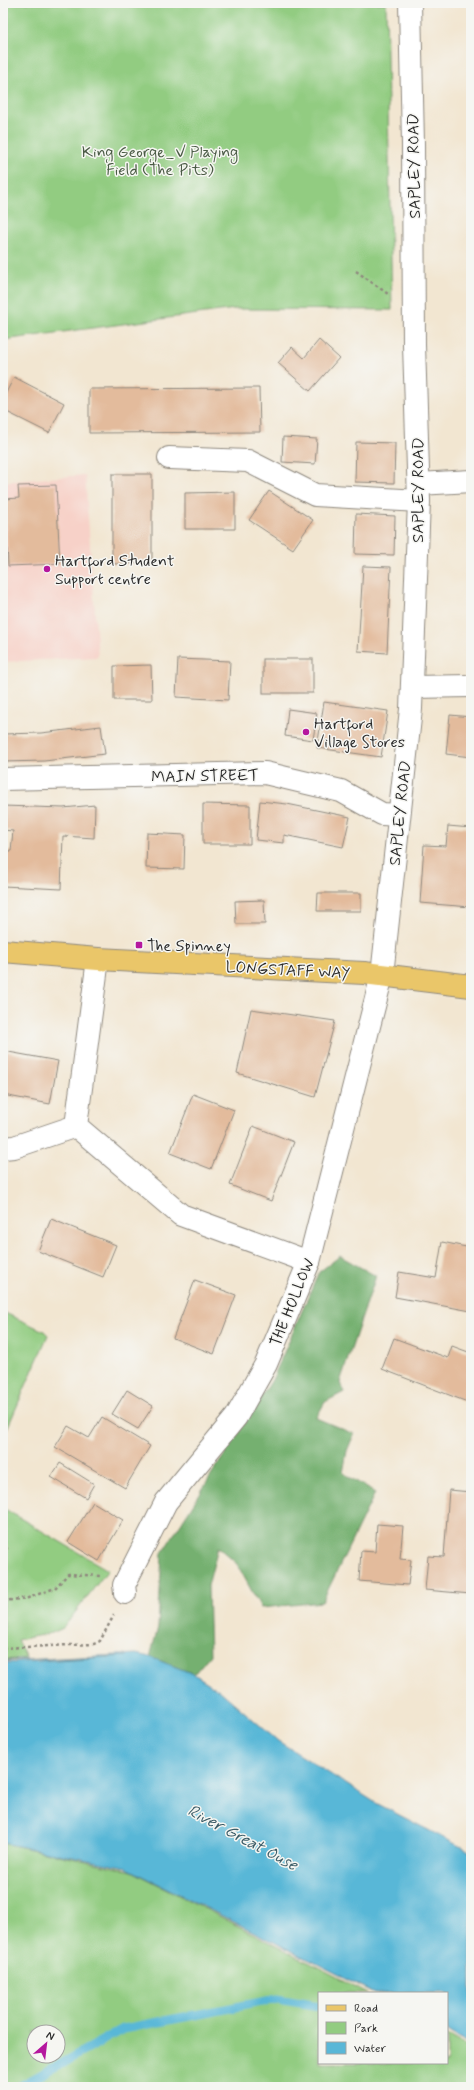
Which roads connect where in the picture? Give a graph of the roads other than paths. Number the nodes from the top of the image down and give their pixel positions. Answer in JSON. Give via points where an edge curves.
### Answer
{"nodes":[{"id":1,"x":410,"y":3,"type":"edge"},
{"id":2,"x":169,"y":458,"type":"dead end"},
{"id":3,"x":471,"y":481,"type":"edge"},
{"id":4,"x":419,"y":493,"type":"junction"},
{"id":5,"x":471,"y":686,"type":"edge"},
{"id":6,"x":412,"y":687,"type":"junction"},
{"id":7,"x":3,"y":779,"type":"edge"},
{"id":8,"x":399,"y":814,"type":"junction"},
{"id":9,"x":3,"y":951,"type":"edge"},
{"id":10,"x":98,"y":959,"type":"junction"},
{"id":11,"x":382,"y":975,"type":"junction"},
{"id":12,"x":471,"y":986,"type":"edge"},
{"id":13,"x":76,"y":1126,"type":"junction"},
{"id":14,"x":3,"y":1148,"type":"edge"},
{"id":15,"x":309,"y":1262,"type":"junction"},
{"id":16,"x":124,"y":1589,"type":"road end"}],
"edges":[{"from":1,"to":4,"type":"street","name":"SAPLEY ROAD","via":[[414,344]]},
{"from":2,"to":4,"type":"street","via":[[248,461],[314,495]]},
{"from":3,"to":4,"type":"street"},
{"from":4,"to":6,"type":"street","name":"SAPLEY ROAD"},
{"from":5,"to":6,"type":"street"},
{"from":6,"to":8,"type":"street","name":"SAPLEY ROAD"},
{"from":7,"to":8,"type":"street","name":"MAIN STREET","via":[[265,773],[342,791],[382,814]]},
{"from":8,"to":11,"type":"street","name":"SAPLEY ROAD"},
{"from":9,"to":10,"type":"main road","name":"LONGSTAFF WAY"},
{"from":10,"to":11,"type":"main road","name":"LONGSTAFF WAY"},
{"from":10,"to":13,"type":"street"},
{"from":11,"to":12,"type":"main road"},
{"from":11,"to":15,"type":"street","name":"THE HOLLOW"},
{"from":13,"to":14,"type":"street","via":[[14,1147]]},
{"from":13,"to":15,"type":"street","via":[[181,1215]]},
{"from":15,"to":16,"type":"street","name":"THE HOLLOW","via":[[266,1364],[236,1417],[166,1502]]}]}
